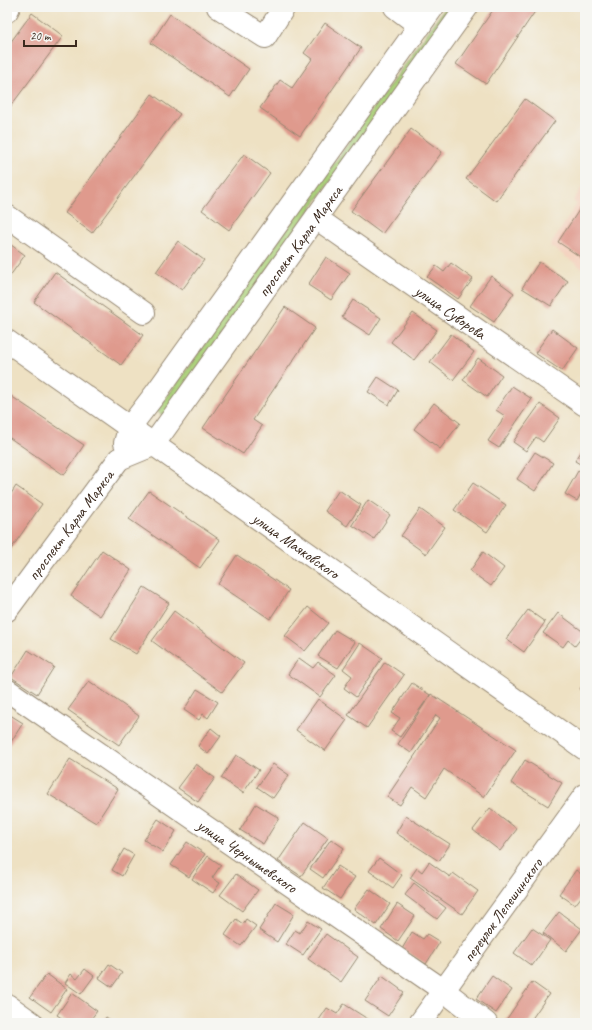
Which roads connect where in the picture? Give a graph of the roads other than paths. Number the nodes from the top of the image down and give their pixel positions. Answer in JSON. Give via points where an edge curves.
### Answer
{"nodes":[{"id":1,"x":9,"y":7,"type":"edge"},
{"id":2,"x":218,"y":7,"type":"edge"},
{"id":3,"x":284,"y":7,"type":"edge"},
{"id":4,"x":395,"y":7,"type":"edge"},
{"id":5,"x":433,"y":7,"type":"edge"},
{"id":6,"x":467,"y":7,"type":"edge"},
{"id":7,"x":7,"y":11,"type":"edge"},
{"id":8,"x":420,"y":26,"type":"junction"},
{"id":9,"x":7,"y":216,"type":"edge"},
{"id":10,"x":316,"y":218,"type":"junction"},
{"id":11,"x":144,"y":313,"type":"dead end"},
{"id":12,"x":7,"y":341,"type":"edge"},
{"id":13,"x":585,"y":405,"type":"edge"},
{"id":14,"x":129,"y":428,"type":"junction"},
{"id":15,"x":153,"y":445,"type":"junction"},
{"id":16,"x":120,"y":459,"type":"junction"},
{"id":17,"x":7,"y":610,"type":"edge"},
{"id":18,"x":7,"y":690,"type":"edge"},
{"id":19,"x":585,"y":750,"type":"edge"},
{"id":20,"x":585,"y":795,"type":"edge"},
{"id":21,"x":443,"y":990,"type":"junction"},
{"id":22,"x":7,"y":1005,"type":"edge"},
{"id":23,"x":32,"y":1023,"type":"edge"},
{"id":24,"x":420,"y":1023,"type":"edge"},
{"id":25,"x":486,"y":1023,"type":"edge"}],
"edges":[{"from":1,"to":7,"type":"main road"},
{"from":2,"to":3,"type":"main road","via":[[265,37]]},
{"from":4,"to":8,"type":"main road"},
{"from":5,"to":8,"type":"main road","name":"проспект Карла Маркса"},
{"from":6,"to":10,"type":"main road","name":"проспект Карла Маркса"},
{"from":8,"to":14,"type":"main road","name":"проспект Карла Маркса"},
{"from":9,"to":11,"type":"main road"},
{"from":10,"to":13,"type":"main road","name":"улица Суворова"},
{"from":10,"to":15,"type":"main road","name":"проспект Карла Маркса"},
{"from":12,"to":14,"type":"main road","name":"улица Маяковского"},
{"from":14,"to":15,"type":"main road","name":"улица Маяковского"},
{"from":14,"to":16,"type":"main road","name":"проспект Карла Маркса"},
{"from":15,"to":16,"type":"main road","name":"проспект Карла Маркса"},
{"from":15,"to":19,"type":"main road","name":"улица Маяковского"},
{"from":16,"to":17,"type":"main road","name":"проспект Карла Маркса"},
{"from":18,"to":21,"type":"main road","name":"улица Чернышевского"},
{"from":20,"to":21,"type":"main road","name":"переулок Лепешинского"},
{"from":21,"to":24,"type":"main road","name":"переулок Лепешинского"},
{"from":21,"to":25,"type":"main road","name":"улица Чернышевского"},
{"from":22,"to":23,"type":"main road"}]}
